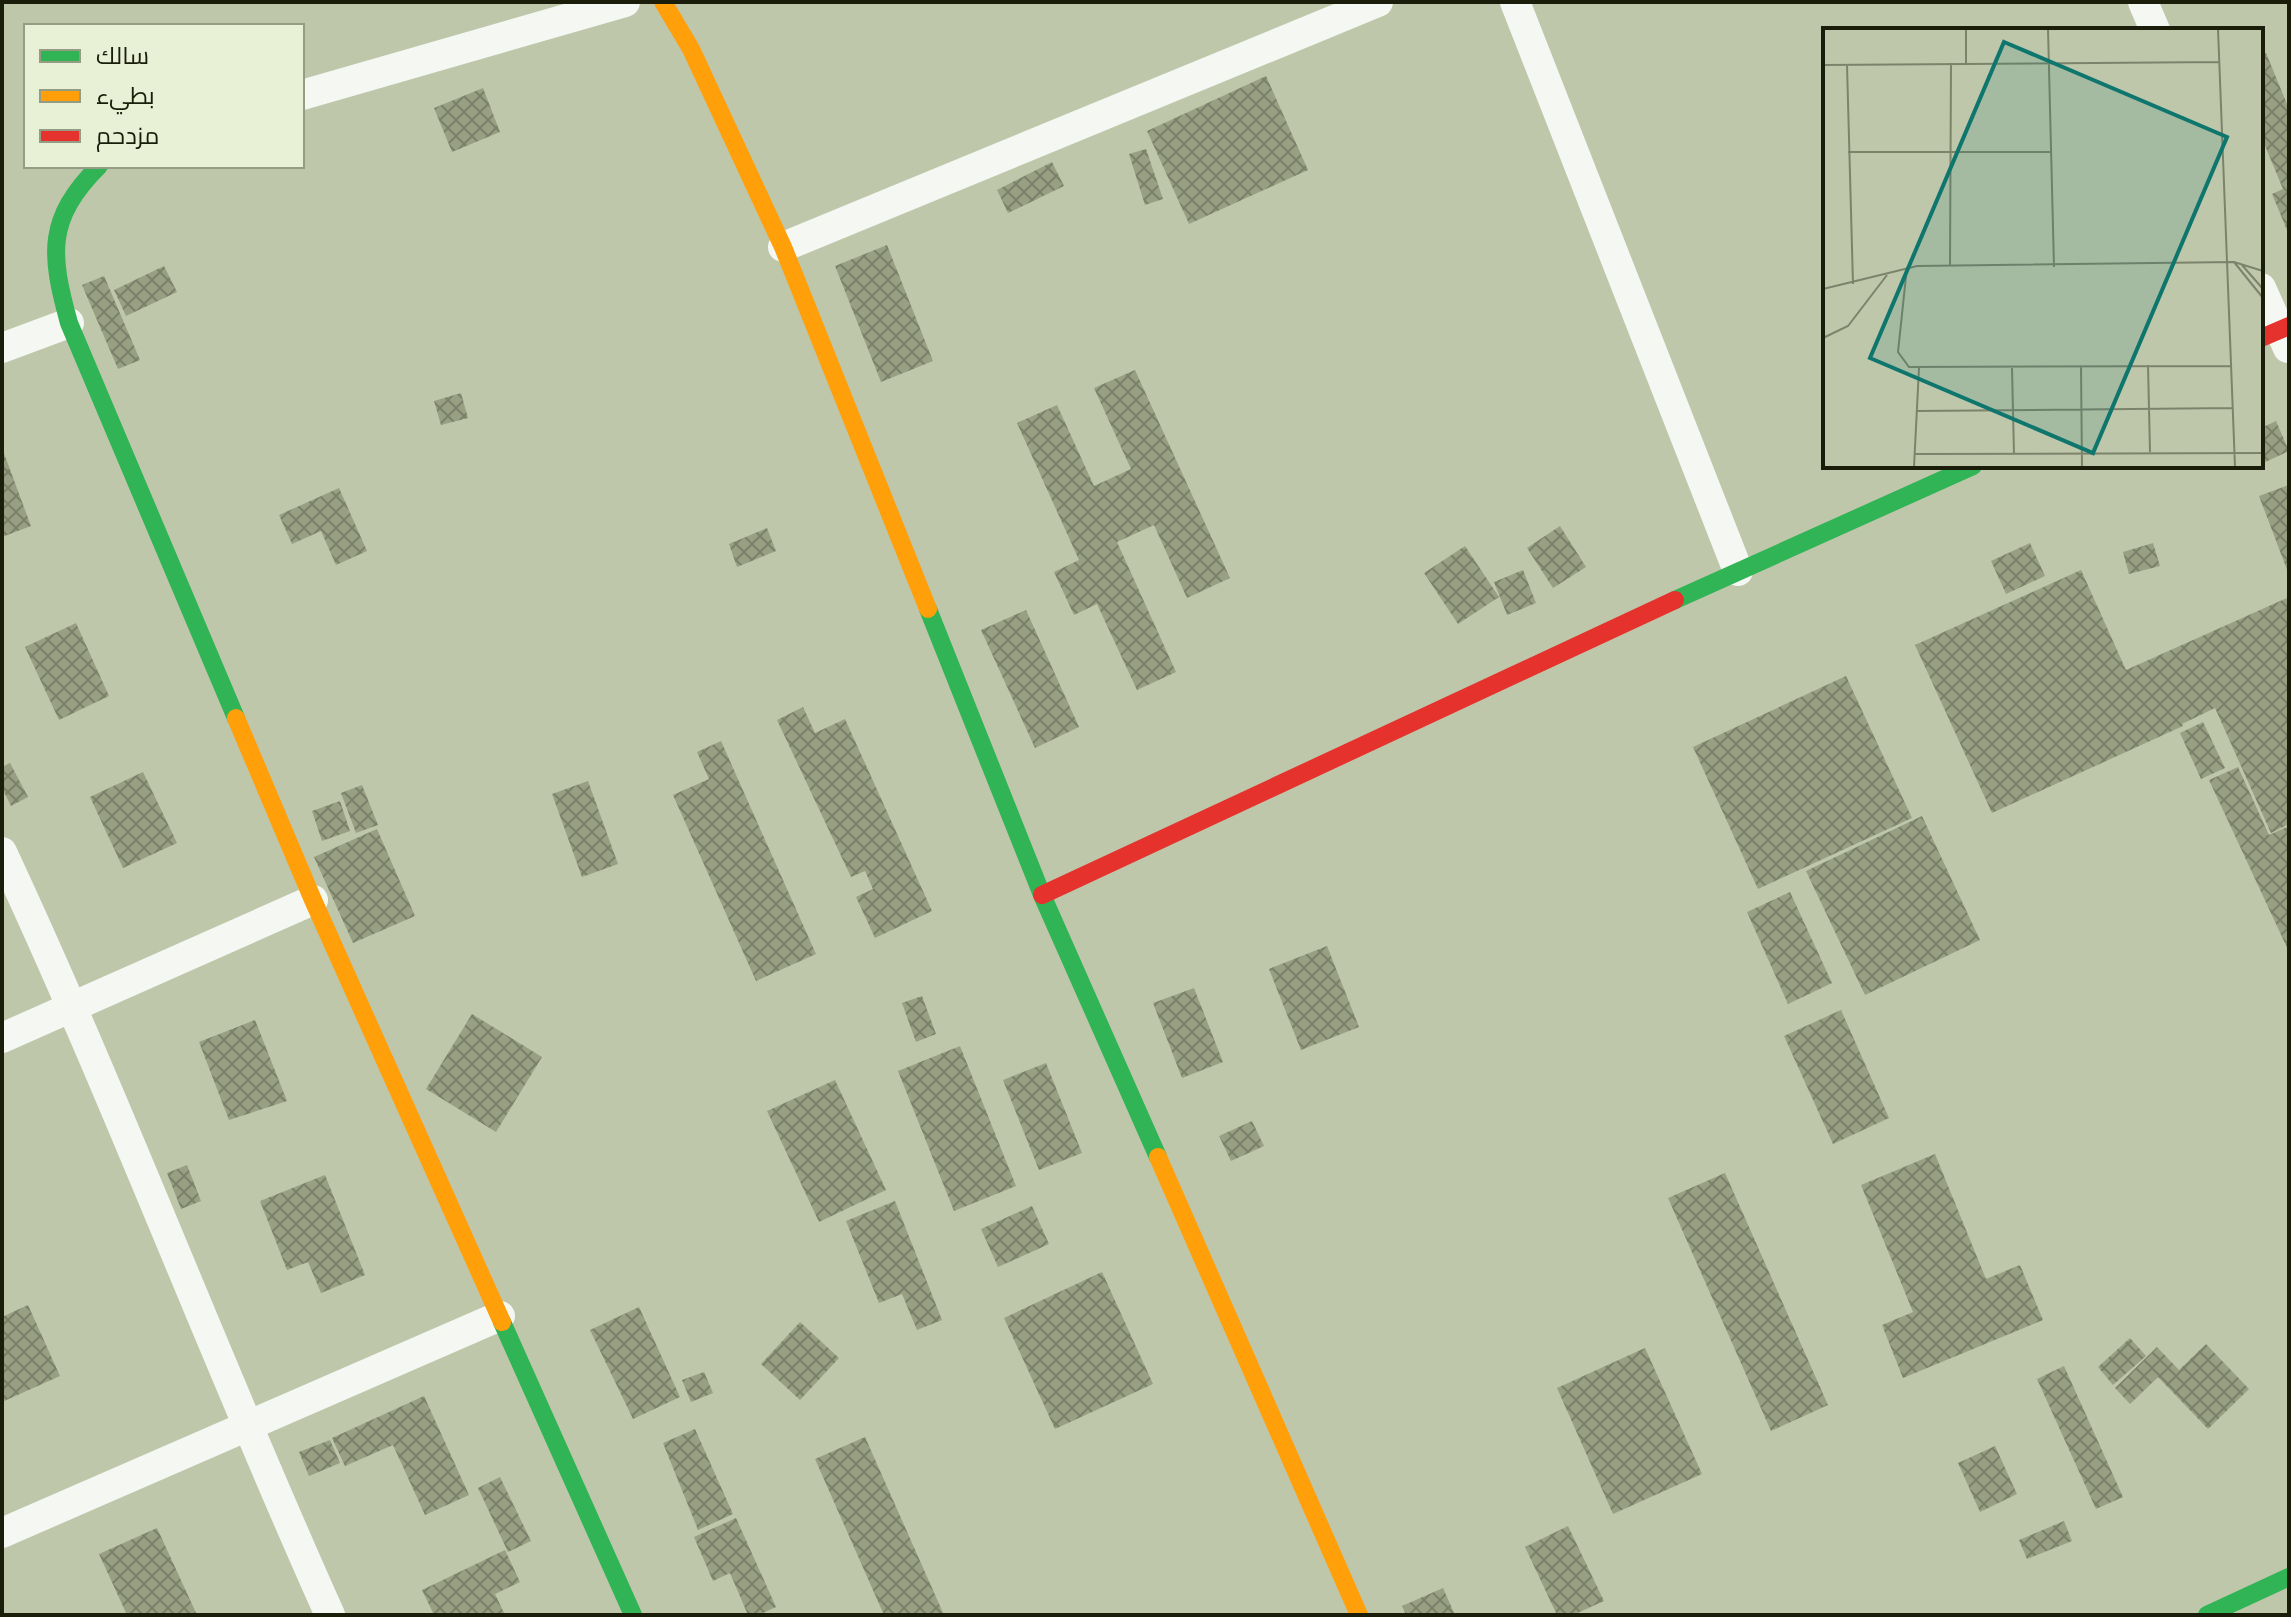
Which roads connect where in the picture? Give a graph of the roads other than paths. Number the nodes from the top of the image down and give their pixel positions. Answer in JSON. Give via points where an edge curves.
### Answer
{"nodes":[{"id":1,"x":625,"y":2,"type":"edge"},
{"id":2,"x":663,"y":2,"type":"edge"},
{"id":3,"x":1378,"y":2,"type":"edge"},
{"id":4,"x":1515,"y":2,"type":"edge"},
{"id":5,"x":2143,"y":2,"type":"edge"},
{"id":6,"x":2154,"y":28,"type":"edge"},
{"id":7,"x":304,"y":94,"type":"edge"},
{"id":8,"x":97,"y":168,"type":"edge"},
{"id":9,"x":783,"y":247,"type":"junction"},
{"id":10,"x":2263,"y":293,"type":"edge"},
{"id":11,"x":69,"y":323,"type":"junction"},
{"id":12,"x":2279,"y":336,"type":"edge"},
{"id":13,"x":2,"y":348,"type":"edge"},
{"id":14,"x":1969,"y":468,"type":"edge"},
{"id":15,"x":1738,"y":571,"type":"junction"},
{"id":16,"x":2,"y":852,"type":"edge"},
{"id":17,"x":1042,"y":895,"type":"junction"},
{"id":18,"x":313,"y":900,"type":"junction"},
{"id":19,"x":74,"y":1006,"type":"junction"},
{"id":20,"x":2,"y":1038,"type":"edge"},
{"id":21,"x":500,"y":1316,"type":"junction"},
{"id":22,"x":245,"y":1427,"type":"junction"},
{"id":23,"x":2,"y":1533,"type":"edge"},
{"id":24,"x":2289,"y":1577,"type":"edge"},
{"id":25,"x":330,"y":1615,"type":"edge"},
{"id":26,"x":633,"y":1615,"type":"edge"},
{"id":27,"x":1359,"y":1615,"type":"edge"},
{"id":28,"x":2207,"y":1615,"type":"edge"}],
"edges":[{"from":1,"to":7,"type":"street"},
{"from":2,"to":9,"type":"street","via":[[691,49]]},
{"from":3,"to":9,"type":"street"},
{"from":4,"to":15,"type":"street"},
{"from":5,"to":6,"type":"street"},
{"from":8,"to":11,"type":"street","via":[[57,221],[53,265]]},
{"from":9,"to":17,"type":"street"},
{"from":10,"to":12,"type":"street"},
{"from":11,"to":13,"type":"street"},
{"from":11,"to":18,"type":"street"},
{"from":14,"to":15,"type":"street"},
{"from":15,"to":17,"type":"street"},
{"from":16,"to":19,"type":"street"},
{"from":17,"to":27,"type":"street"},
{"from":18,"to":19,"type":"street"},
{"from":18,"to":21,"type":"street"},
{"from":19,"to":20,"type":"street"},
{"from":19,"to":22,"type":"street"},
{"from":21,"to":22,"type":"street"},
{"from":21,"to":26,"type":"street"},
{"from":22,"to":23,"type":"street"},
{"from":22,"to":25,"type":"street"},
{"from":24,"to":28,"type":"street"}]}
